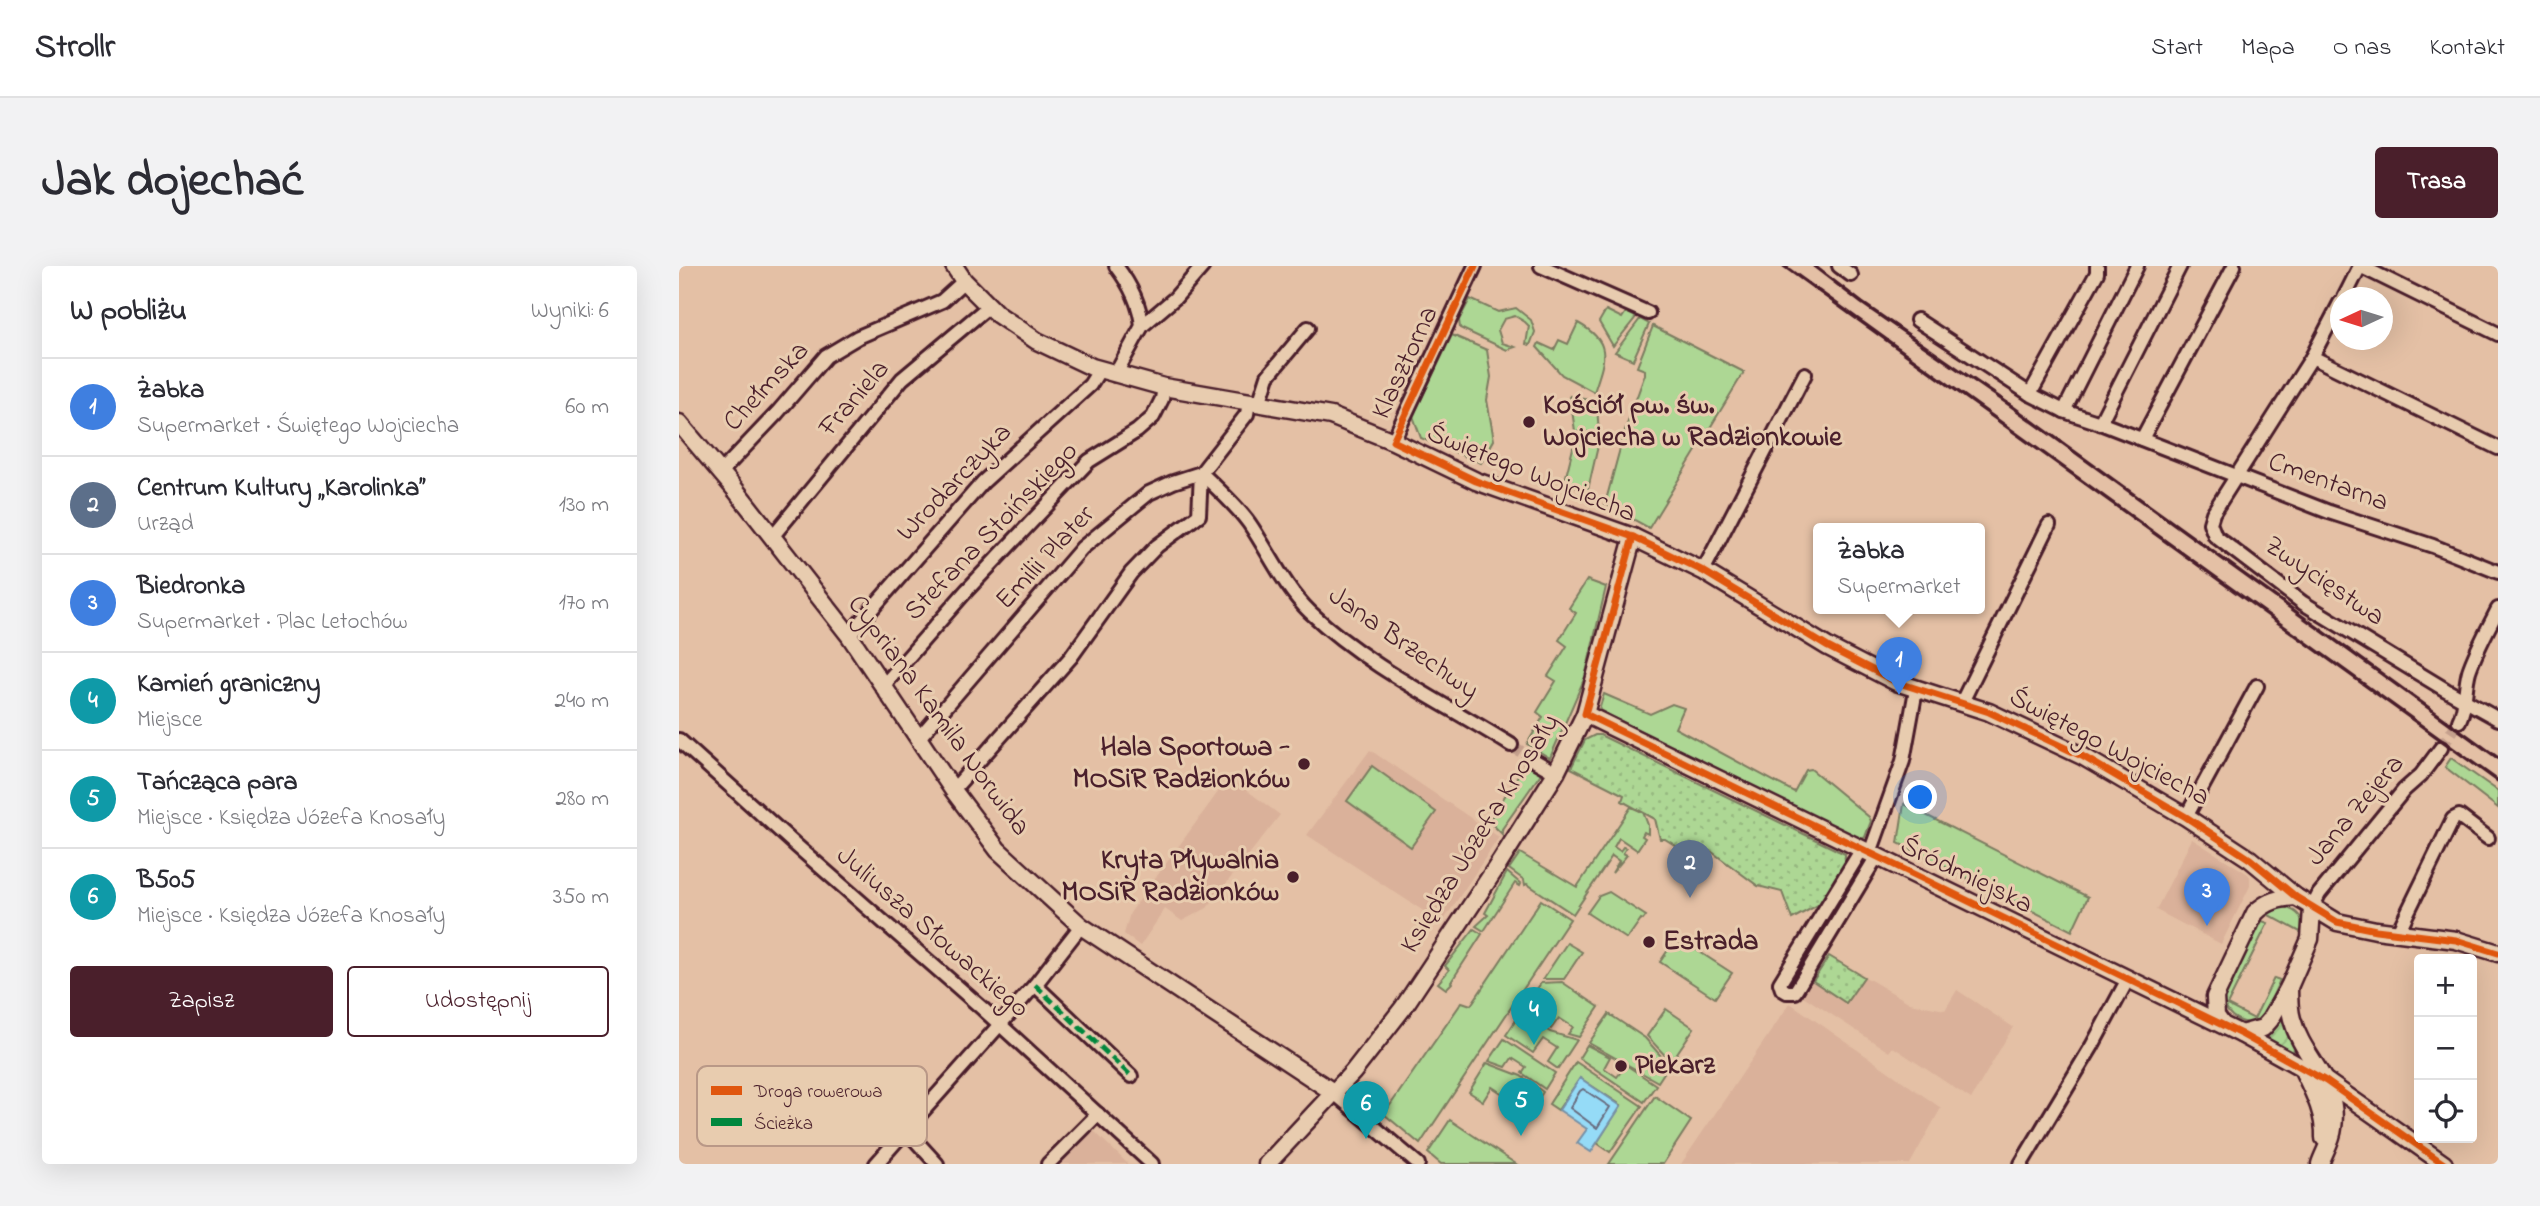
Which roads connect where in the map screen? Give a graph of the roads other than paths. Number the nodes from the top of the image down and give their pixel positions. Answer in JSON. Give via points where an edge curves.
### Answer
{"nodes":[{"id":1,"x":954,"y":266,"type":"edge"},
{"id":2,"x":1116,"y":266,"type":"edge"},
{"id":3,"x":1203,"y":266,"type":"edge"},
{"id":4,"x":1475,"y":266,"type":"edge"},
{"id":5,"x":1541,"y":266,"type":"edge"},
{"id":6,"x":1839,"y":266,"type":"edge"},
{"id":7,"x":2097,"y":266,"type":"edge"},
{"id":8,"x":2137,"y":266,"type":"edge"},
{"id":9,"x":2180,"y":266,"type":"edge"},
{"id":10,"x":2234,"y":266,"type":"edge"},
{"id":11,"x":2360,"y":266,"type":"edge"},
{"id":12,"x":1851,"y":275,"type":"dead end"},
{"id":13,"x":964,"y":281,"type":"junction"},
{"id":14,"x":2350,"y":287,"type":"edge"},
{"id":15,"x":989,"y":306,"type":"junction"},
{"id":16,"x":1648,"y":313,"type":"dead end"},
{"id":17,"x":1917,"y":320,"type":"dead end"},
{"id":18,"x":2330,"y":322,"type":"edge"},
{"id":19,"x":1142,"y":326,"type":"junction"},
{"id":20,"x":1308,"y":328,"type":"dead end"},
{"id":21,"x":2498,"y":334,"type":"edge"},
{"id":22,"x":2312,"y":356,"type":"junction"},
{"id":23,"x":1107,"y":372,"type":"junction"},
{"id":24,"x":1805,"y":374,"type":"dead end"},
{"id":25,"x":1164,"y":387,"type":"junction"},
{"id":26,"x":2029,"y":394,"type":"junction"},
{"id":27,"x":1254,"y":403,"type":"junction"},
{"id":28,"x":2064,"y":411,"type":"junction"},
{"id":29,"x":679,"y":423,"type":"edge"},
{"id":30,"x":2100,"y":423,"type":"junction"},
{"id":31,"x":2142,"y":439,"type":"junction"},
{"id":32,"x":1393,"y":441,"type":"junction"},
{"id":33,"x":2498,"y":449,"type":"edge"},
{"id":34,"x":720,"y":472,"type":"junction"},
{"id":35,"x":1201,"y":473,"type":"junction"},
{"id":36,"x":2236,"y":475,"type":"junction"},
{"id":37,"x":2049,"y":525,"type":"dead end"},
{"id":38,"x":772,"y":537,"type":"junction"},
{"id":39,"x":1633,"y":537,"type":"junction"},
{"id":40,"x":1703,"y":571,"type":"junction"},
{"id":41,"x":2498,"y":572,"type":"edge"},
{"id":42,"x":2498,"y":609,"type":"edge"},
{"id":43,"x":849,"y":635,"type":"junction"},
{"id":44,"x":883,"y":686,"type":"junction"},
{"id":45,"x":2257,"y":686,"type":"dead end"},
{"id":46,"x":1916,"y":690,"type":"junction"},
{"id":47,"x":2466,"y":700,"type":"junction"},
{"id":48,"x":1961,"y":704,"type":"junction"},
{"id":49,"x":1585,"y":714,"type":"junction"},
{"id":50,"x":2498,"y":719,"type":"edge"},
{"id":51,"x":2459,"y":721,"type":"tunnel mouth"},
{"id":52,"x":918,"y":739,"type":"junction"},
{"id":53,"x":679,"y":740,"type":"edge"},
{"id":54,"x":1511,"y":745,"type":"tunnel mouth"},
{"id":55,"x":2441,"y":748,"type":"tunnel mouth"},
{"id":56,"x":1530,"y":758,"type":"tunnel mouth"},
{"id":57,"x":1556,"y":773,"type":"junction"},
{"id":58,"x":953,"y":790,"type":"junction"},
{"id":59,"x":2186,"y":817,"type":"junction"},
{"id":60,"x":2488,"y":838,"type":"dead end"},
{"id":61,"x":1870,"y":853,"type":"junction"},
{"id":62,"x":2296,"y":897,"type":"junction"},
{"id":63,"x":2312,"y":908,"type":"junction"},
{"id":64,"x":1081,"y":926,"type":"junction"},
{"id":65,"x":2398,"y":932,"type":"junction"},
{"id":66,"x":2498,"y":953,"type":"edge"},
{"id":67,"x":2128,"y":979,"type":"junction"},
{"id":68,"x":1035,"y":985,"type":"junction"},
{"id":69,"x":2288,"y":987,"type":"junction"},
{"id":70,"x":2221,"y":1023,"type":"junction"},
{"id":71,"x":1000,"y":1024,"type":"junction"},
{"id":72,"x":2241,"y":1034,"type":"junction"},
{"id":73,"x":2302,"y":1068,"type":"junction"},
{"id":74,"x":1132,"y":1076,"type":"dead end"},
{"id":75,"x":2326,"y":1081,"type":"junction"},
{"id":76,"x":1333,"y":1092,"type":"junction"},
{"id":77,"x":927,"y":1106,"type":"edge"},
{"id":78,"x":1098,"y":1114,"type":"junction"},
{"id":79,"x":2370,"y":1114,"type":"junction"},
{"id":80,"x":2333,"y":1131,"type":"junction"},
{"id":81,"x":892,"y":1146,"type":"edge"},
{"id":82,"x":921,"y":1146,"type":"edge"},
{"id":83,"x":2322,"y":1159,"type":"edge"},
{"id":84,"x":876,"y":1164,"type":"edge"},
{"id":85,"x":937,"y":1164,"type":"edge"},
{"id":86,"x":1048,"y":1164,"type":"edge"},
{"id":87,"x":1152,"y":1164,"type":"edge"},
{"id":88,"x":1267,"y":1164,"type":"edge"},
{"id":89,"x":1418,"y":1164,"type":"edge"},
{"id":90,"x":2021,"y":1164,"type":"edge"},
{"id":91,"x":2444,"y":1164,"type":"edge"}],
"edges":[{"from":1,"to":13,"type":"street","name":"Świętego Wojciecha"},
{"from":2,"to":19,"type":"street","via":[[1135,298]]},
{"from":3,"to":19,"type":"street"},
{"from":4,"to":32,"type":"street","name":"Klasztorna"},
{"from":5,"to":16,"type":"street"},
{"from":6,"to":12,"type":"street"},
{"from":7,"to":26,"type":"street","via":[[2098,273]]},
{"from":8,"to":28,"type":"street"},
{"from":9,"to":30,"type":"street"},
{"from":10,"to":31,"type":"street"},
{"from":11,"to":14,"type":"street"},
{"from":11,"to":21,"type":"street"},
{"from":13,"to":15,"type":"street","name":"Świętego Wojciecha"},
{"from":13,"to":34,"type":"street","name":"Chełmska","via":[[942,301],[826,356]]},
{"from":15,"to":23,"type":"street","name":"Świętego Wojciecha","via":[[1037,341]]},
{"from":15,"to":38,"type":"street","name":"Franiela","via":[[902,379]]},
{"from":17,"to":26,"type":"street","name":"Cmentarna"},
{"from":18,"to":22,"type":"street","name":"Zwycięstwa"},
{"from":19,"to":23,"type":"street","name":"Wrodarczyka"},
{"from":20,"to":27,"type":"street","via":[[1268,376]]},
{"from":22,"to":33,"type":"street"},
{"from":22,"to":36,"type":"street","name":"Zwycięstwa"},
{"from":23,"to":25,"type":"street","name":"Świętego Wojciecha"},
{"from":23,"to":43,"type":"street","name":"Wrodarczyka","via":[[983,482]]},
{"from":24,"to":40,"type":"street"},
{"from":25,"to":27,"type":"street","name":"Świętego Wojciecha"},
{"from":25,"to":44,"type":"street","name":"Stefana Stoińskiego","via":[[1153,416],[1089,461]]},
{"from":26,"to":28,"type":"street","name":"Cmentarna"},
{"from":27,"to":32,"type":"street","name":"Świętego Wojciecha","via":[[1331,416]]},
{"from":27,"to":35,"type":"street"},
{"from":28,"to":30,"type":"street","name":"Cmentarna"},
{"from":29,"to":34,"type":"street","name":"Cypriana Kamila Norwida"},
{"from":30,"to":31,"type":"street","name":"Cmentarna"},
{"from":31,"to":36,"type":"street","name":"Cmentarna"},
{"from":32,"to":39,"type":"street","name":"Świętego Wojciecha","via":[[1476,481]]},
{"from":34,"to":38,"type":"street","name":"Cypriana Kamila Norwida"},
{"from":35,"to":52,"type":"street","name":"Emilii Plater","via":[[1149,493],[1082,548]]},
{"from":35,"to":54,"type":"street","name":"Jana Brzechwy","via":[[1248,522],[1310,612],[1347,643]]},
{"from":35,"to":58,"type":"street","via":[[1199,515],[1157,546],[1131,573],[1071,657]]},
{"from":36,"to":41,"type":"street","name":"Cmentarna"},
{"from":36,"to":47,"type":"street","name":"Zwycięstwa","via":[[2213,513],[2210,523],[2215,536],[2303,603]]},
{"from":37,"to":48,"type":"street"},
{"from":38,"to":43,"type":"street","name":"Cypriana Kamila Norwida"},
{"from":39,"to":40,"type":"street","name":"Świętego Wojciecha"},
{"from":39,"to":49,"type":"street","name":"Księdza Józefa Knosały"},
{"from":40,"to":46,"type":"street","name":"Świętego Wojciecha","via":[[1828,647]]},
{"from":42,"to":47,"type":"street","via":[[2469,674]]},
{"from":43,"to":44,"type":"street","name":"Cypriana Kamila Norwida"},
{"from":44,"to":52,"type":"street","name":"Cypriana Kamila Norwida"},
{"from":45,"to":59,"type":"street"},
{"from":46,"to":48,"type":"street","name":"Świętego Wojciecha"},
{"from":46,"to":61,"type":"street","name":"Śródmiejska","via":[[1903,761]]},
{"from":47,"to":50,"type":"street","name":"Zwycięstwa"},
{"from":47,"to":51,"type":"street"},
{"from":48,"to":59,"type":"street","name":"Świętego Wojciecha","via":[[1989,712],[2082,756]]},
{"from":49,"to":57,"type":"street","name":"Księdza Józefa Knosały"},
{"from":49,"to":61,"type":"street","name":"Śródmiejska"},
{"from":52,"to":58,"type":"street","name":"Cypriana Kamila Norwida"},
{"from":53,"to":71,"type":"street","name":"Juliusza Słowackiego"},
{"from":55,"to":63,"type":"street","name":"Jana Zejera"},
{"from":56,"to":57,"type":"street"},
{"from":57,"to":76,"type":"street","name":"Księdza Józefa Knosały","via":[[1403,1008]]},
{"from":58,"to":64,"type":"street","name":"Cypriana Kamila Norwida","via":[[998,850]]},
{"from":59,"to":62,"type":"street","name":"Świętego Wojciecha","via":[[2251,859]]},
{"from":60,"to":65,"type":"street","via":[[2459,816],[2453,819]]},
{"from":61,"to":61,"type":"street","via":[[1780,984],[1782,989],[1795,992]]},
{"from":61,"to":67,"type":"street","name":"Śródmiejska"},
{"from":62,"to":63,"type":"street","name":"Świętego Wojciecha"},
{"from":62,"to":70,"type":"street","via":[[2274,900],[2255,914],[2215,997]]},
{"from":63,"to":65,"type":"street","name":"Świętego Wojciecha","via":[[2348,925]]},
{"from":63,"to":69,"type":"street","via":[[2309,939]]},
{"from":64,"to":68,"type":"street"},
{"from":64,"to":76,"type":"street","name":"Cypriana Kamila Norwida"},
{"from":65,"to":66,"type":"street","name":"Świętego Wojciecha","via":[[2456,940]]},
{"from":67,"to":70,"type":"street","name":"Śródmiejska"},
{"from":67,"to":90,"type":"street"},
{"from":68,"to":71,"type":"street"},
{"from":68,"to":74,"type":"street"},
{"from":69,"to":72,"type":"street","via":[[2263,1028]]},
{"from":69,"to":75,"type":"street","via":[[2291,1018]]},
{"from":70,"to":72,"type":"street","name":"Śródmiejska"},
{"from":71,"to":77,"type":"street"},
{"from":71,"to":78,"type":"street","name":"Juliusza Słowackiego"},
{"from":72,"to":73,"type":"street","name":"Śródmiejska"},
{"from":73,"to":75,"type":"street","name":"Śródmiejska"},
{"from":73,"to":83,"type":"street","via":[[2325,1128]]},
{"from":75,"to":79,"type":"street"},
{"from":75,"to":80,"type":"street","via":[[2334,1104]]},
{"from":76,"to":88,"type":"street","name":"Księdza Józefa Knosały"},
{"from":76,"to":89,"type":"street"},
{"from":78,"to":86,"type":"street"},
{"from":78,"to":87,"type":"street","name":"Juliusza Słowackiego"},
{"from":79,"to":80,"type":"street","via":[[2351,1112]]},
{"from":79,"to":91,"type":"street"},
{"from":80,"to":83,"type":"street"},
{"from":81,"to":84,"type":"street"},
{"from":82,"to":85,"type":"street"}]}
